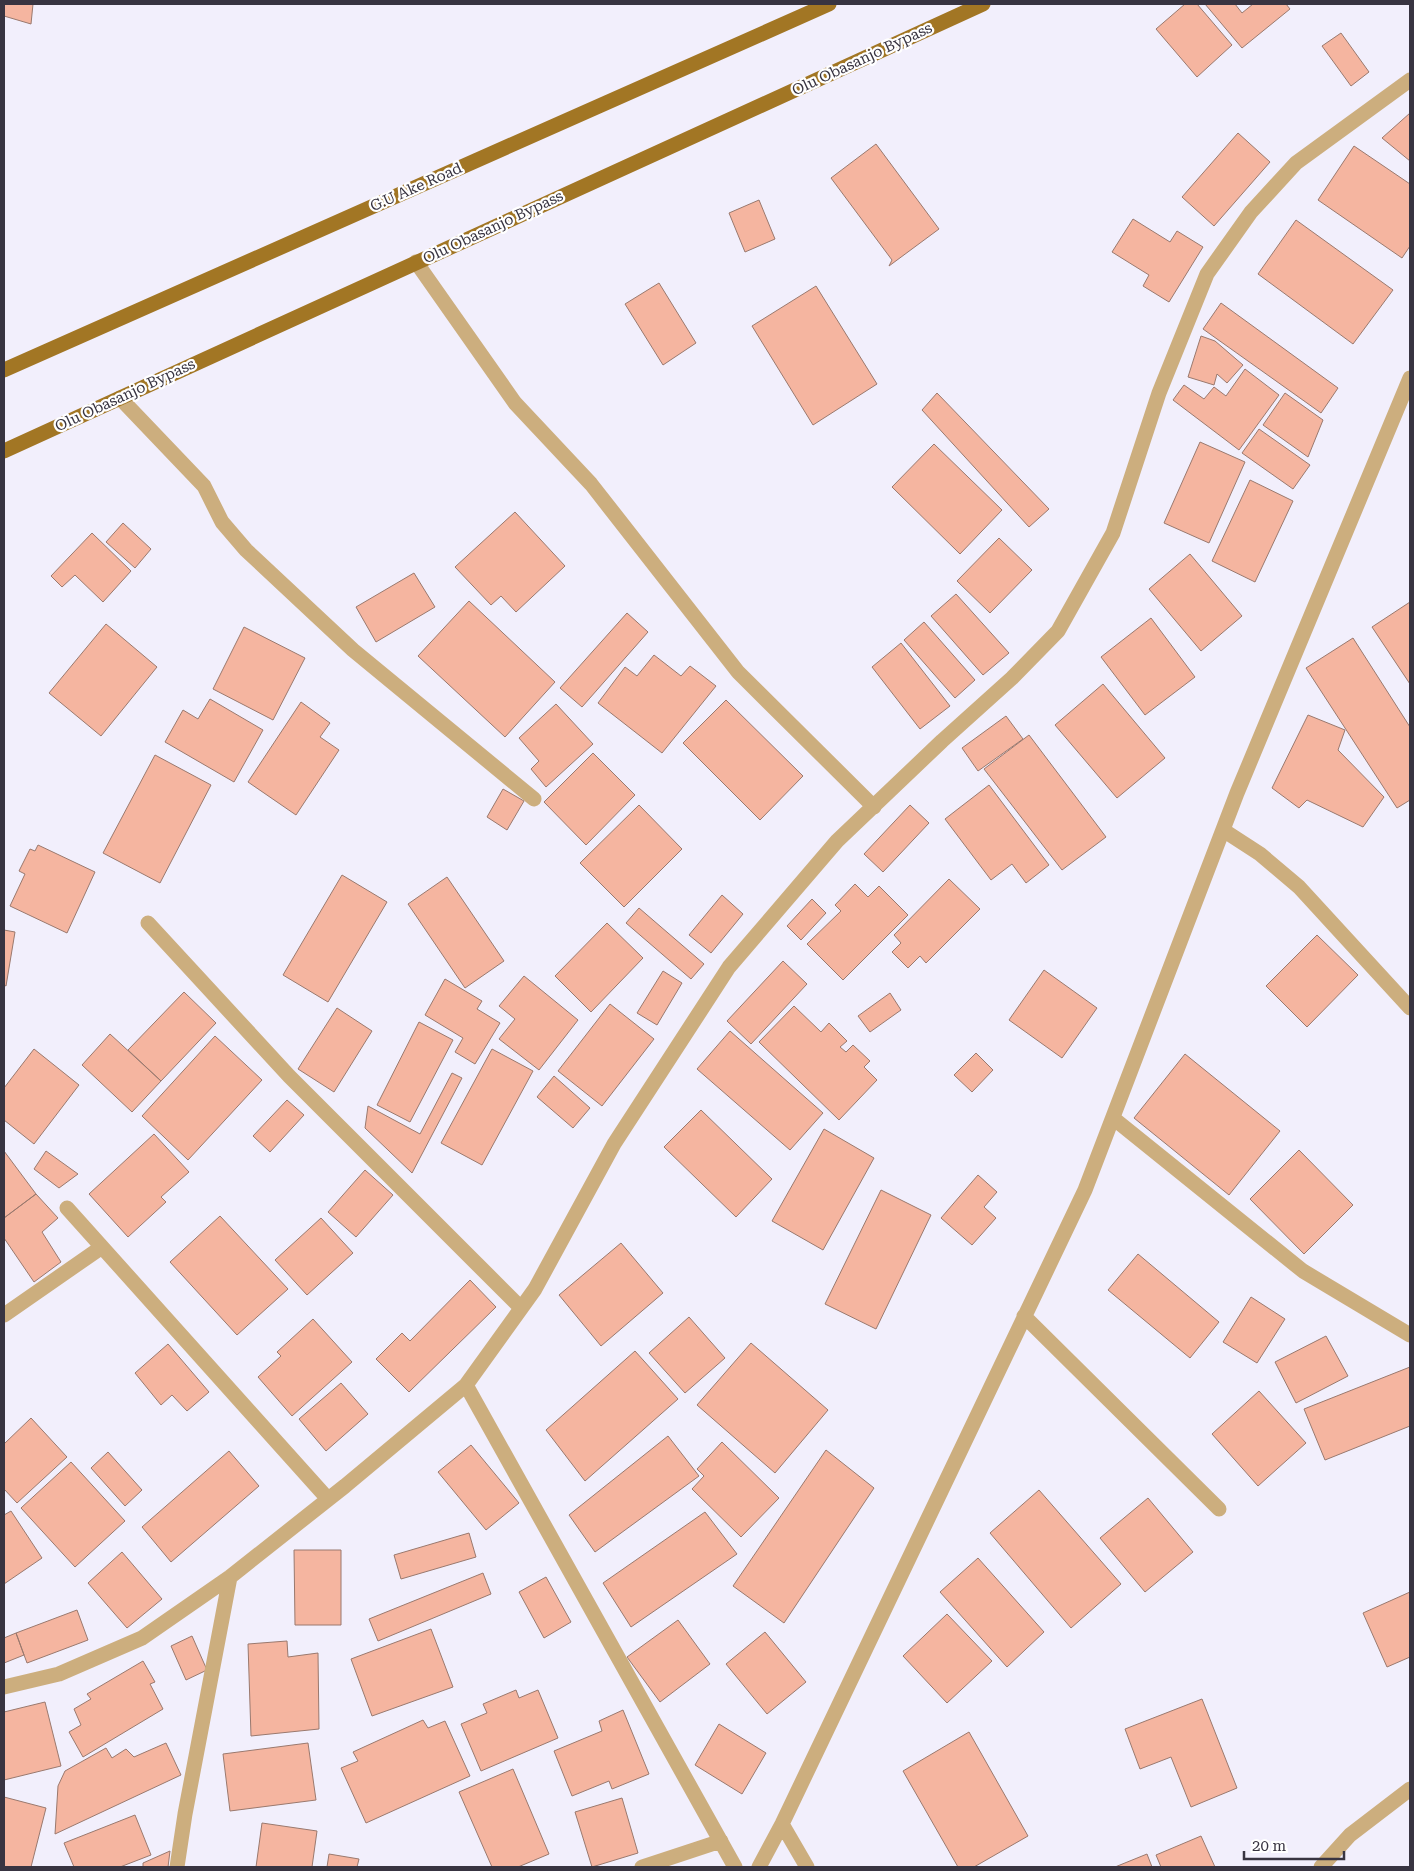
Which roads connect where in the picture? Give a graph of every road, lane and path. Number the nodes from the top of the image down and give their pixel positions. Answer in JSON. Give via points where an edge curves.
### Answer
{"nodes":[{"id":1,"x":829,"y":4,"type":"edge"},
{"id":2,"x":982,"y":4,"type":"edge"},
{"id":3,"x":812,"y":7,"type":"edge"},
{"id":4,"x":1410,"y":80,"type":"edge"},
{"id":5,"x":416,"y":262,"type":"junction"},
{"id":6,"x":4,"y":370,"type":"edge"},
{"id":7,"x":1410,"y":378,"type":"edge"},
{"id":8,"x":120,"y":398,"type":"junction"},
{"id":9,"x":4,"y":451,"type":"edge"},
{"id":10,"x":534,"y":800,"type":"dead end"},
{"id":11,"x":874,"y":807,"type":"junction"},
{"id":12,"x":1223,"y":830,"type":"junction"},
{"id":13,"x":148,"y":923,"type":"dead end"},
{"id":14,"x":1410,"y":1008,"type":"edge"},
{"id":15,"x":1113,"y":1118,"type":"junction"},
{"id":16,"x":67,"y":1208,"type":"dead end"},
{"id":17,"x":102,"y":1247,"type":"junction"},
{"id":18,"x":521,"y":1308,"type":"junction"},
{"id":19,"x":4,"y":1315,"type":"edge"},
{"id":20,"x":1024,"y":1316,"type":"junction"},
{"id":21,"x":1410,"y":1336,"type":"edge"},
{"id":22,"x":466,"y":1385,"type":"junction"},
{"id":23,"x":328,"y":1500,"type":"junction"},
{"id":24,"x":1220,"y":1509,"type":"dead end"},
{"id":25,"x":230,"y":1577,"type":"junction"},
{"id":26,"x":4,"y":1687,"type":"edge"},
{"id":27,"x":1410,"y":1789,"type":"edge"},
{"id":28,"x":782,"y":1824,"type":"junction"},
{"id":29,"x":721,"y":1841,"type":"junction"},
{"id":30,"x":177,"y":1867,"type":"edge"},
{"id":31,"x":642,"y":1867,"type":"edge"},
{"id":32,"x":735,"y":1867,"type":"edge"},
{"id":33,"x":759,"y":1867,"type":"edge"},
{"id":34,"x":807,"y":1867,"type":"edge"},
{"id":35,"x":1321,"y":1867,"type":"edge"}],
"edges":[{"from":1,"to":3,"type":"main road","name":"G.U Ake Road"},
{"from":2,"to":5,"type":"main road","name":"Olu Obasanjo Bypass"},
{"from":3,"to":6,"type":"main road","name":"G.U Ake Road"},
{"from":4,"to":11,"type":"street","via":[[1296,163],[1251,212],[1207,274],[1159,393],[1113,533],[1058,631]]},
{"from":5,"to":8,"type":"main road","name":"Olu Obasanjo Bypass"},
{"from":5,"to":11,"type":"street","via":[[515,403],[591,484],[738,672]]},
{"from":7,"to":12,"type":"street"},
{"from":8,"to":9,"type":"main road","name":"Olu Obasanjo Bypass"},
{"from":8,"to":10,"type":"street","via":[[204,486],[222,522],[246,550],[352,650]]},
{"from":11,"to":18,"type":"street","via":[[837,841],[729,967],[614,1144],[535,1289]]},
{"from":12,"to":14,"type":"street","via":[[1260,854],[1299,887]]},
{"from":12,"to":15,"type":"street"},
{"from":13,"to":18,"type":"street","via":[[289,1076]]},
{"from":15,"to":20,"type":"street","via":[[1085,1190]]},
{"from":15,"to":21,"type":"street","via":[[1303,1270]]},
{"from":16,"to":17,"type":"street"},
{"from":17,"to":19,"type":"street"},
{"from":17,"to":23,"type":"street"},
{"from":18,"to":22,"type":"street"},
{"from":20,"to":24,"type":"street"},
{"from":20,"to":28,"type":"street"},
{"from":22,"to":23,"type":"street"},
{"from":22,"to":29,"type":"street"},
{"from":23,"to":25,"type":"street"},
{"from":25,"to":26,"type":"street","via":[[142,1638],[59,1674]]},
{"from":25,"to":30,"type":"street"},
{"from":27,"to":35,"type":"street","via":[[1350,1835]]},
{"from":28,"to":33,"type":"street"},
{"from":28,"to":34,"type":"street"},
{"from":29,"to":31,"type":"street"},
{"from":29,"to":32,"type":"street"}]}
